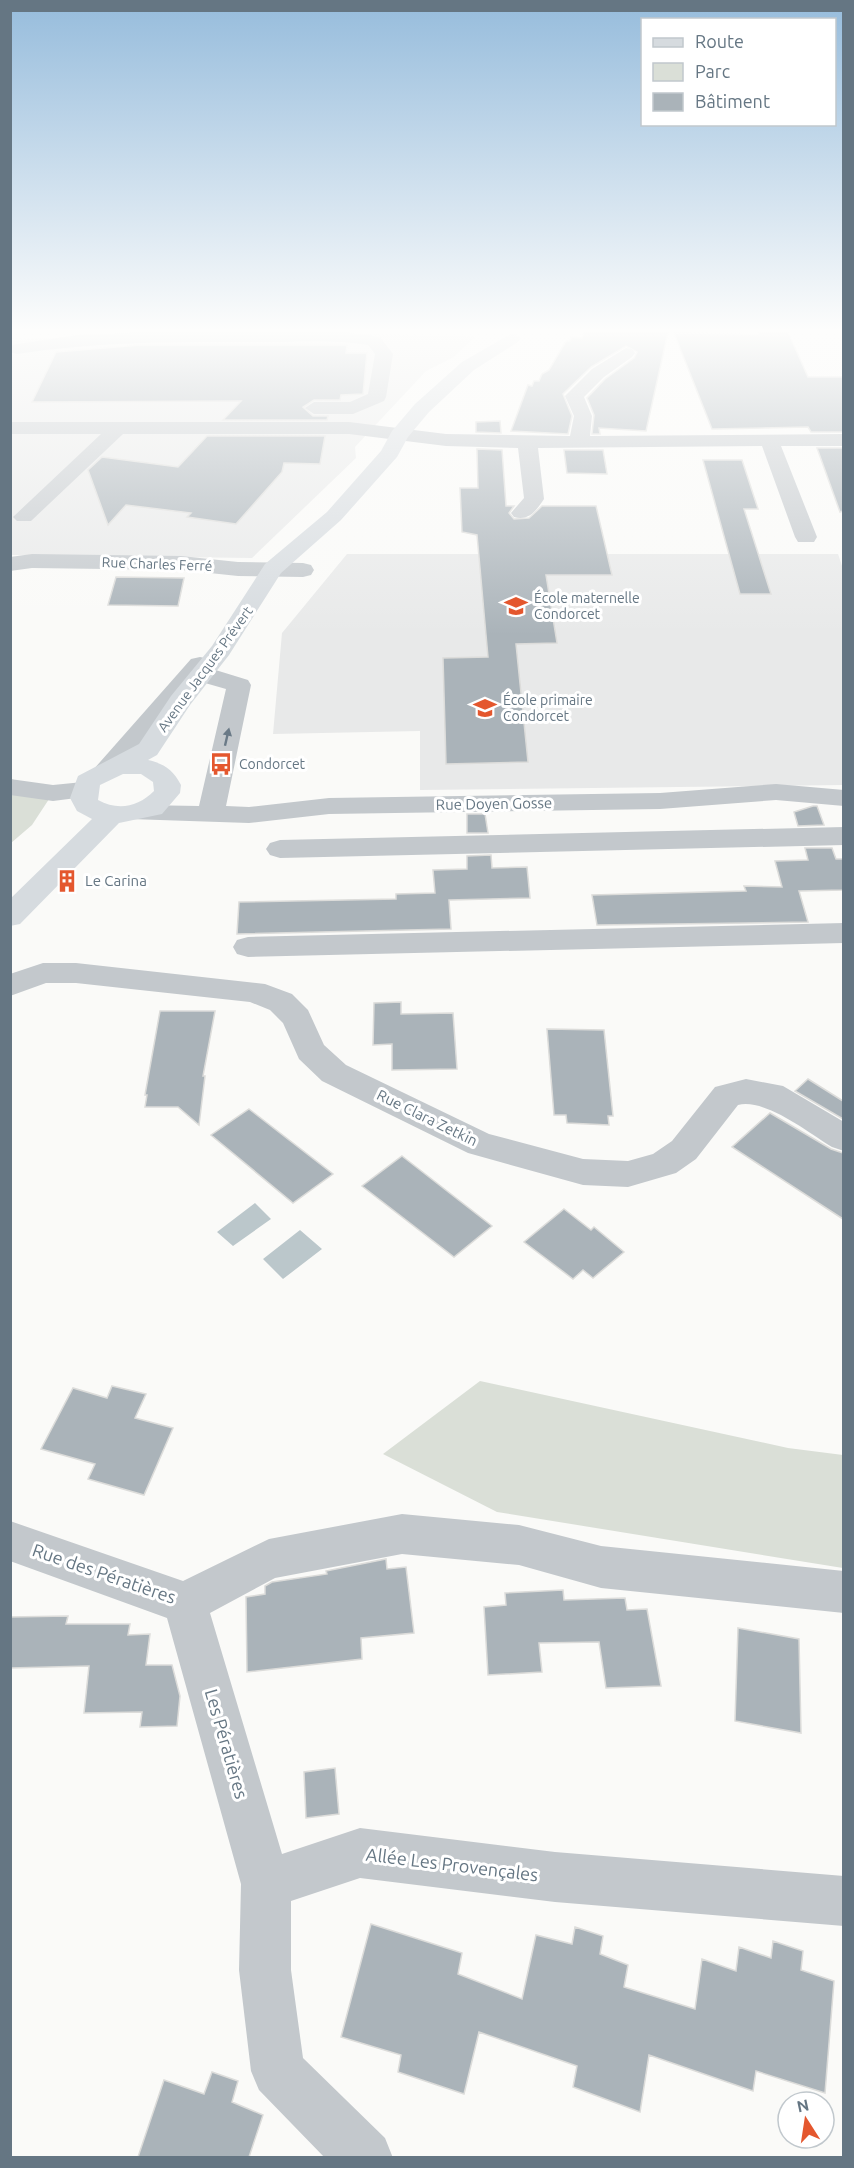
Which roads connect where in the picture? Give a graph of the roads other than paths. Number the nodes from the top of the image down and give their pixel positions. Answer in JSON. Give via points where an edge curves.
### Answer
{"nodes":[{"id":1,"x":113,"y":433,"type":"edge"},
{"id":2,"x":388,"y":433,"type":"edge"},
{"id":3,"x":413,"y":433,"type":"edge"},
{"id":4,"x":580,"y":433,"type":"edge"},
{"id":5,"x":410,"y":436,"type":"junction"},
{"id":6,"x":770,"y":440,"type":"junction"},
{"id":7,"x":843,"y":440,"type":"edge"},
{"id":8,"x":527,"y":442,"type":"junction"},
{"id":9,"x":579,"y":442,"type":"junction"},
{"id":10,"x":521,"y":513,"type":"dead end"},
{"id":11,"x":24,"y":517,"type":"dead end"},
{"id":12,"x":806,"y":537,"type":"dead end"},
{"id":13,"x":10,"y":564,"type":"edge"},
{"id":14,"x":273,"y":569,"type":"junction"},
{"id":15,"x":303,"y":570,"type":"junction"},
{"id":16,"x":242,"y":619,"type":"junction"},
{"id":17,"x":207,"y":675,"type":"junction"},
{"id":18,"x":112,"y":768,"type":"junction"},
{"id":19,"x":164,"y":779,"type":"junction"},
{"id":20,"x":10,"y":787,"type":"edge"},
{"id":21,"x":843,"y":801,"type":"edge"},
{"id":22,"x":94,"y":803,"type":"junction"},
{"id":23,"x":550,"y":803,"type":"junction"},
{"id":24,"x":213,"y":807,"type":"junction"},
{"id":25,"x":140,"y":813,"type":"junction"},
{"id":26,"x":843,"y":836,"type":"edge"},
{"id":27,"x":556,"y":843,"type":"junction"},
{"id":28,"x":280,"y":849,"type":"dead end"},
{"id":29,"x":10,"y":889,"type":"edge"},
{"id":30,"x":10,"y":917,"type":"edge"},
{"id":31,"x":843,"y":933,"type":"edge"},
{"id":32,"x":248,"y":947,"type":"dead end"},
{"id":33,"x":13,"y":984,"type":"edge"},
{"id":34,"x":843,"y":1138,"type":"edge"},
{"id":35,"x":10,"y":1541,"type":"edge"},
{"id":36,"x":843,"y":1592,"type":"edge"},
{"id":37,"x":185,"y":1603,"type":"junction"},
{"id":38,"x":266,"y":1884,"type":"junction"},
{"id":39,"x":843,"y":1901,"type":"edge"},
{"id":40,"x":365,"y":2157,"type":"edge"}],
"edges":[{"from":1,"to":11,"type":"street"},
{"from":2,"to":5,"type":"street"},
{"from":3,"to":5,"type":"main road","name":"Avenue Jacques Prévert"},
{"from":4,"to":9,"type":"street"},
{"from":5,"to":8,"type":"street"},
{"from":5,"to":14,"type":"main road","name":"Avenue Jacques Prévert","via":[[334,516]]},
{"from":5,"to":15,"type":"main road","name":"Avenue Jacques Prévert"},
{"from":6,"to":7,"type":"street"},
{"from":6,"to":9,"type":"street"},
{"from":6,"to":12,"type":"street"},
{"from":8,"to":9,"type":"street"},
{"from":8,"to":10,"type":"street","via":[[534,499]]},
{"from":13,"to":14,"type":"street","name":"Rue Charles Ferré","via":[[181,563]]},
{"from":14,"to":15,"type":"street","name":"Rue Charles Ferré"},
{"from":14,"to":16,"type":"main road","name":"Avenue Jacques Prévert"},
{"from":15,"to":17,"type":"main road","name":"Avenue Jacques Prévert"},
{"from":16,"to":17,"type":"main road","name":"Avenue Jacques Prévert"},
{"from":16,"to":18,"type":"street"},
{"from":17,"to":18,"type":"main road","name":"Avenue Jacques Prévert","via":[[159,729],[148,749]]},
{"from":17,"to":19,"type":"main road","name":"Avenue Jacques Prévert","via":[[181,721]]},
{"from":24,"to":17,"type":"street","one_way":true,"via":[[239,685]]},
{"from":18,"to":19,"type":"main road","via":[[141,766]]},
{"from":18,"to":22,"type":"main road","name":"Avenue Jacques Prévert","via":[[87,782]]},
{"from":19,"to":24,"type":"street","name":"Rue Doyen Gosse"},
{"from":19,"to":25,"type":"main road","name":"Avenue Jacques Prévert","via":[[161,801]]},
{"from":20,"to":22,"type":"street"},
{"from":21,"to":23,"type":"street","name":"Rue Doyen Gosse","via":[[779,808],[660,801]]},
{"from":22,"to":25,"type":"main road"},
{"from":22,"to":29,"type":"main road","via":[[71,836]]},
{"from":22,"to":30,"type":"main road"},
{"from":23,"to":24,"type":"street","name":"Rue Doyen Gosse","via":[[329,806],[249,815]]},
{"from":23,"to":27,"type":"street"},
{"from":24,"to":25,"type":"street","name":"Rue Doyen Gosse"},
{"from":26,"to":27,"type":"street"},
{"from":27,"to":28,"type":"street"},
{"from":31,"to":32,"type":"street"},
{"from":33,"to":34,"type":"street","name":"Rue Clara Zetkin","via":[[43,973],[76,973],[254,992],[281,1002],[297,1018],[310,1051],[334,1074],[480,1144],[583,1172],[628,1174],[664,1164],[684,1150],[727,1096],[746,1091],[771,1095]]},
{"from":35,"to":37,"type":"street","name":"Rue des Pératières"},
{"from":36,"to":37,"type":"street","name":"Rue des Pératières","via":[[601,1567],[519,1545],[402,1534],[269,1559]]},
{"from":37,"to":38,"type":"street","name":"Les Pératières"},
{"from":38,"to":39,"type":"street","name":"Allée Les Provençales","via":[[360,1853],[555,1877]]},
{"from":38,"to":40,"type":"street","via":[[265,1970],[278,2071]]}]}
